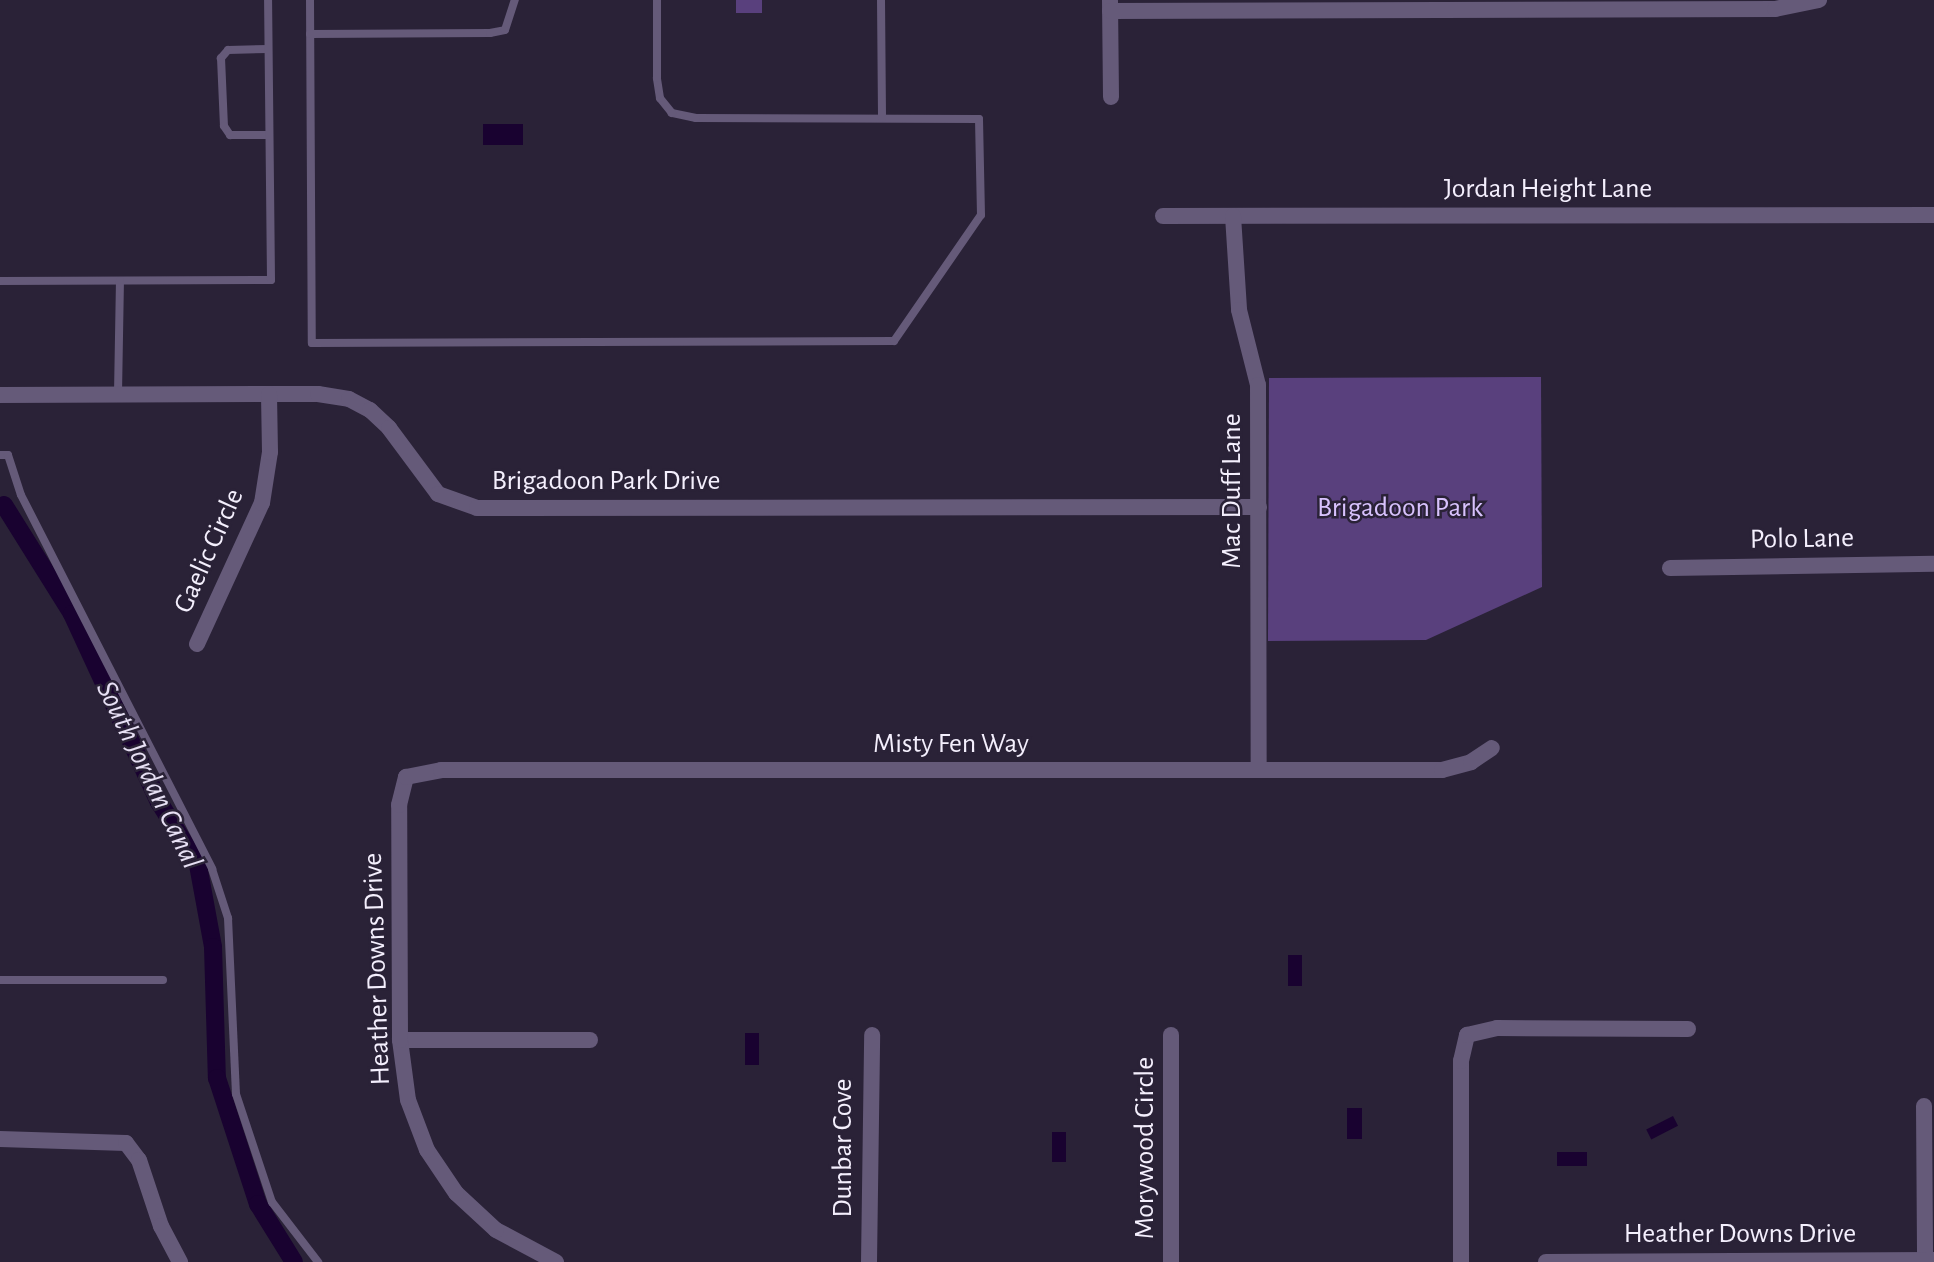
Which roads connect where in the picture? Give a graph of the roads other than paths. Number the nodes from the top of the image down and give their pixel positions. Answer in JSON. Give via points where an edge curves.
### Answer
{"nodes":[{"id":1,"x":268,"y":0,"type":"edge"},
{"id":2,"x":310,"y":0,"type":"edge"},
{"id":3,"x":516,"y":0,"type":"edge"},
{"id":4,"x":657,"y":0,"type":"edge"},
{"id":5,"x":881,"y":0,"type":"edge"},
{"id":6,"x":1819,"y":0,"type":"edge"},
{"id":7,"x":1548,"y":4,"type":"edge"},
{"id":8,"x":1326,"y":5,"type":"edge"},
{"id":9,"x":1774,"y":5,"type":"edge"},
{"id":10,"x":1110,"y":6,"type":"edge"},
{"id":11,"x":310,"y":34,"type":"junction"},
{"id":12,"x":268,"y":49,"type":"junction"},
{"id":13,"x":1111,"y":97,"type":"dead end"},
{"id":14,"x":882,"y":118,"type":"junction"},
{"id":15,"x":269,"y":135,"type":"junction"},
{"id":16,"x":1163,"y":215,"type":"dead end"},
{"id":17,"x":1233,"y":215,"type":"junction"},
{"id":18,"x":1934,"y":215,"type":"edge"},
{"id":19,"x":0,"y":281,"type":"edge"},
{"id":20,"x":120,"y":281,"type":"junction"},
{"id":21,"x":118,"y":394,"type":"junction"},
{"id":22,"x":269,"y":394,"type":"junction"},
{"id":23,"x":0,"y":396,"type":"edge"},
{"id":24,"x":0,"y":455,"type":"edge"},
{"id":25,"x":1259,"y":507,"type":"junction"},
{"id":26,"x":1934,"y":564,"type":"edge"},
{"id":27,"x":1670,"y":568,"type":"dead end"},
{"id":28,"x":197,"y":644,"type":"dead end"},
{"id":29,"x":1492,"y":748,"type":"dead end"},
{"id":30,"x":1259,"y":770,"type":"junction"},
{"id":31,"x":406,"y":777,"type":"joint"},
{"id":32,"x":0,"y":980,"type":"edge"},
{"id":33,"x":163,"y":980,"type":"dead end"},
{"id":34,"x":1688,"y":1029,"type":"dead end"},
{"id":35,"x":872,"y":1035,"type":"dead end"},
{"id":36,"x":1171,"y":1035,"type":"dead end"},
{"id":37,"x":400,"y":1040,"type":"junction"},
{"id":38,"x":590,"y":1040,"type":"dead end"},
{"id":39,"x":1924,"y":1106,"type":"dead end"},
{"id":40,"x":0,"y":1139,"type":"edge"},
{"id":41,"x":1707,"y":1261,"type":"edge"},
{"id":42,"x":1928,"y":1261,"type":"edge"},
{"id":43,"x":180,"y":1262,"type":"edge"},
{"id":44,"x":318,"y":1262,"type":"edge"},
{"id":45,"x":556,"y":1262,"type":"edge"},
{"id":46,"x":869,"y":1262,"type":"edge"},
{"id":47,"x":1171,"y":1262,"type":"edge"},
{"id":48,"x":1461,"y":1262,"type":"edge"},
{"id":49,"x":1546,"y":1262,"type":"edge"}],
"edges":[{"from":1,"to":12,"type":"lane"},
{"from":2,"to":11,"type":"lane"},
{"from":3,"to":11,"type":"lane","via":[[505,30],[490,33]]},
{"from":4,"to":14,"type":"lane","via":[[657,78],[660,98],[672,113],[696,118]]},
{"from":5,"to":14,"type":"lane"},
{"from":6,"to":9,"type":"street"},
{"from":7,"to":8,"type":"street"},
{"from":7,"to":9,"type":"street"},
{"from":8,"to":10,"type":"street"},
{"from":10,"to":13,"type":"street"},
{"from":11,"to":14,"type":"lane","via":[[312,343],[894,341],[981,215],[979,119]]},
{"from":12,"to":15,"type":"lane"},
{"from":12,"to":15,"type":"lane","via":[[228,50],[221,58],[223,125],[230,135]]},
{"from":15,"to":20,"type":"lane","via":[[271,280]]},
{"from":16,"to":17,"type":"street","name":"Jordan Height Lane"},
{"from":17,"to":18,"type":"street","name":"Jordan Height Lane"},
{"from":17,"to":25,"type":"street","name":"Mac Duff Lane","via":[[1239,310],[1258,385]]},
{"from":19,"to":20,"type":"lane"},
{"from":20,"to":21,"type":"lane"},
{"from":21,"to":22,"type":"street","name":"Brigadoon Park Drive"},
{"from":21,"to":23,"type":"street","name":"Brigadoon Park Drive"},
{"from":22,"to":25,"type":"street","name":"Brigadoon Park Drive","via":[[318,394],[349,399],[370,410],[438,494],[477,508]]},
{"from":22,"to":28,"type":"street","name":"Gaelic Circle","via":[[270,452],[262,503]]},
{"from":24,"to":44,"type":"lane","via":[[8,455],[21,495],[212,869],[228,918],[236,1094],[272,1202]]},
{"from":25,"to":30,"type":"street","name":"Mac Duff Lane"},
{"from":26,"to":27,"type":"street","name":"Polo Lane"},
{"from":29,"to":30,"type":"street","name":"Misty Fen Way","via":[[1471,762],[1442,770]]},
{"from":30,"to":31,"type":"street","name":"Misty Fen Way","via":[[441,770]]},
{"from":31,"to":37,"type":"street","name":"Heather Downs Drive","via":[[399,805]]},
{"from":32,"to":33,"type":"lane"},
{"from":34,"to":48,"type":"street","via":[[1497,1028],[1467,1035],[1461,1061]]},
{"from":35,"to":46,"type":"street","name":"Dunbar Cove"},
{"from":36,"to":47,"type":"street","name":"Morywood Circle"},
{"from":37,"to":38,"type":"street"},
{"from":37,"to":45,"type":"street","name":"Heather Downs Drive","via":[[408,1100],[440,1172],[496,1230]]},
{"from":39,"to":42,"type":"street"},
{"from":40,"to":43,"type":"street","via":[[126,1143],[139,1160],[161,1226]]},
{"from":41,"to":42,"type":"street","name":"Heather Downs Drive"},
{"from":41,"to":49,"type":"street","name":"Heather Downs Drive"}]}
